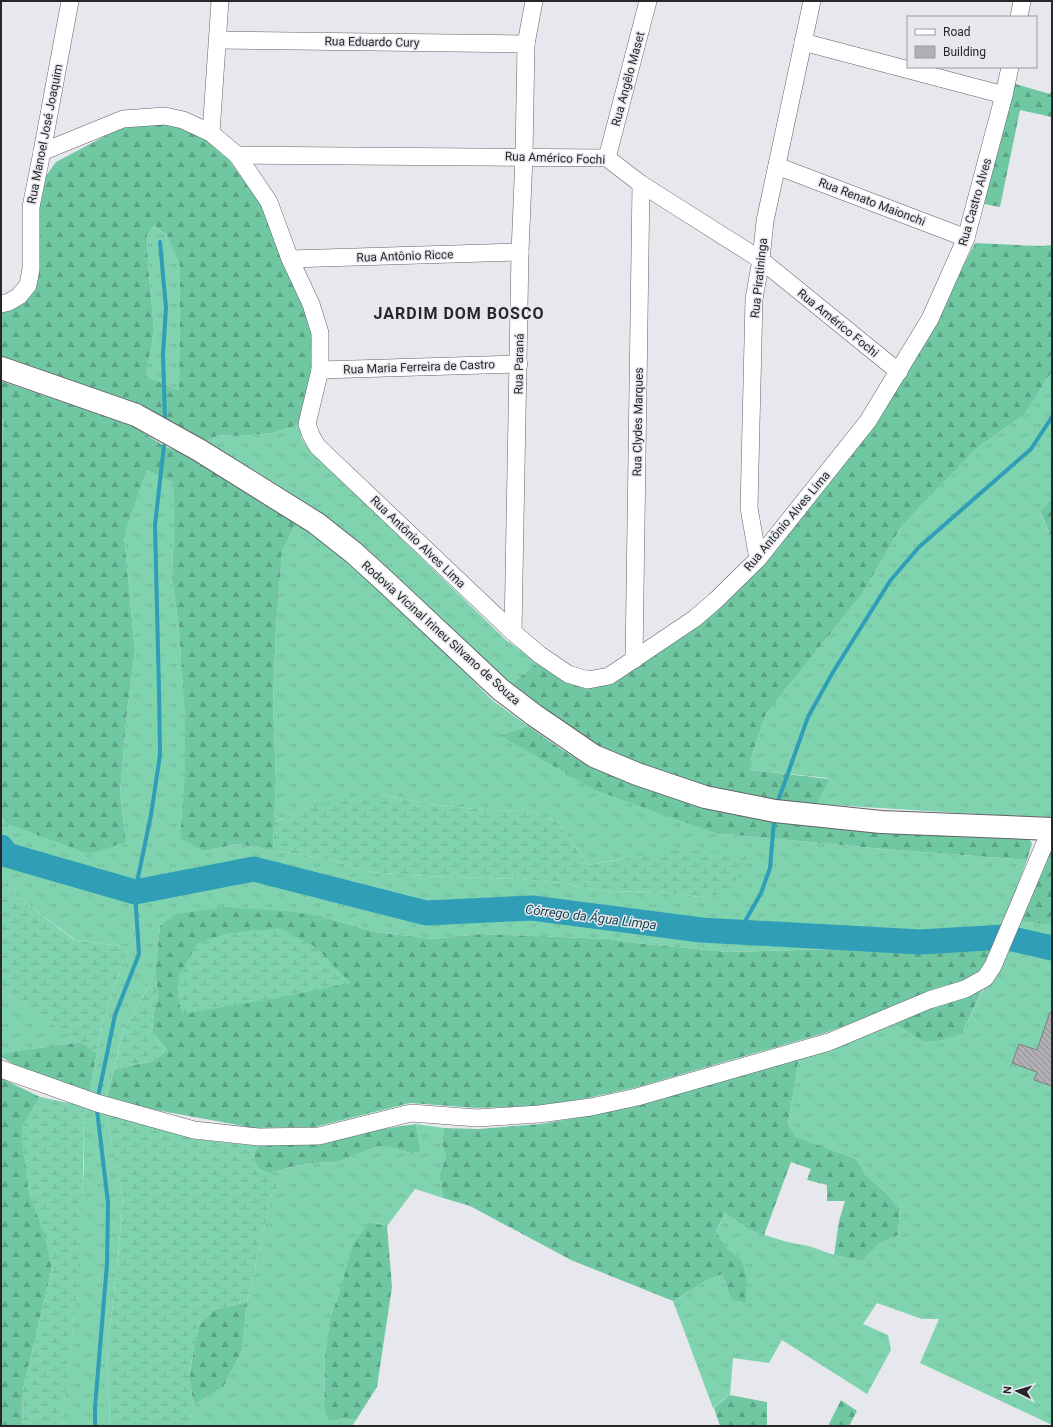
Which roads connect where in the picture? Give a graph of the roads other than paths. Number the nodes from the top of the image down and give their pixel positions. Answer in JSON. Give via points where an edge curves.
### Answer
{"nodes":[{"id":1,"x":70,"y":1,"type":"edge"},
{"id":2,"x":220,"y":1,"type":"edge"},
{"id":3,"x":534,"y":1,"type":"edge"},
{"id":4,"x":648,"y":1,"type":"edge"},
{"id":5,"x":812,"y":1,"type":"edge"},
{"id":6,"x":1022,"y":1,"type":"edge"},
{"id":7,"x":1019,"y":16,"type":"edge"},
{"id":8,"x":218,"y":40,"type":"junction"},
{"id":9,"x":803,"y":42,"type":"junction"},
{"id":10,"x":526,"y":44,"type":"junction"},
{"id":11,"x":1010,"y":68,"type":"edge"},
{"id":12,"x":1004,"y":95,"type":"junction"},
{"id":13,"x":211,"y":133,"type":"junction"},
{"id":14,"x":42,"y":152,"type":"junction"},
{"id":15,"x":237,"y":155,"type":"junction"},
{"id":16,"x":524,"y":156,"type":"junction"},
{"id":17,"x":607,"y":158,"type":"junction"},
{"id":18,"x":777,"y":166,"type":"junction"},
{"id":19,"x":641,"y":184,"type":"junction"},
{"id":20,"x":966,"y":238,"type":"junction"},
{"id":21,"x":520,"y":252,"type":"junction"},
{"id":22,"x":290,"y":259,"type":"junction"},
{"id":23,"x":761,"y":260,"type":"junction"},
{"id":24,"x":1,"y":304,"type":"edge"},
{"id":25,"x":519,"y":364,"type":"junction"},
{"id":26,"x":1,"y":368,"type":"edge"},
{"id":27,"x":320,"y":370,"type":"junction"},
{"id":28,"x":899,"y":372,"type":"junction"},
{"id":29,"x":758,"y":559,"type":"junction"},
{"id":30,"x":513,"y":632,"type":"junction"},
{"id":31,"x":634,"y":660,"type":"junction"},
{"id":32,"x":1051,"y":829,"type":"edge"},
{"id":33,"x":1,"y":1070,"type":"edge"}],
"edges":[{"from":1,"to":14,"type":"street","name":"Rua Manoel José Joaquim"},
{"from":2,"to":8,"type":"street"},
{"from":3,"to":10,"type":"street","name":"Rua Paraná"},
{"from":4,"to":17,"type":"street","name":"Rua Angêlo Maset"},
{"from":5,"to":9,"type":"street","name":"Rua Piratininga"},
{"from":6,"to":7,"type":"street"},
{"from":8,"to":10,"type":"street","name":"Rua Eduardo Cury"},
{"from":8,"to":13,"type":"street"},
{"from":9,"to":12,"type":"street"},
{"from":9,"to":18,"type":"street","name":"Rua Piratininga"},
{"from":10,"to":16,"type":"street","name":"Rua Paraná"},
{"from":11,"to":12,"type":"street","name":"Rua Castro Alves"},
{"from":12,"to":20,"type":"street","name":"Rua Castro Alves"},
{"from":13,"to":14,"type":"street","name":"Rua Antônio Alves Lima","via":[[183,120],[165,116],[122,119]]},
{"from":13,"to":15,"type":"street","name":"Rua Antônio Alves Lima"},
{"from":14,"to":24,"type":"street","name":"Rua Manoel José Joaquim","via":[[31,207],[31,269],[28,285],[19,296]]},
{"from":15,"to":16,"type":"street","name":"Rua Américo Fochi"},
{"from":15,"to":22,"type":"street","name":"Rua Antônio Alves Lima","via":[[269,202]]},
{"from":16,"to":17,"type":"street","name":"Rua Américo Fochi"},
{"from":16,"to":21,"type":"street","name":"Rua Paraná"},
{"from":17,"to":19,"type":"street","name":"Rua Américo Fochi"},
{"from":18,"to":20,"type":"street","name":"Rua Renato Maionchi"},
{"from":18,"to":23,"type":"street","name":"Rua Piratininga","via":[[765,221]]},
{"from":19,"to":23,"type":"street","name":"Rua Américo Fochi"},
{"from":19,"to":31,"type":"street","name":"Rua Clydes Marques"},
{"from":20,"to":28,"type":"street","name":"Rua Castro Alves","via":[[930,319]]},
{"from":21,"to":22,"type":"street","name":"Rua Antônio Ricce"},
{"from":21,"to":25,"type":"street","name":"Rua Paraná"},
{"from":22,"to":27,"type":"street","name":"Rua Antônio Alves Lima","via":[[311,304],[320,333]]},
{"from":23,"to":28,"type":"street","name":"Rua Américo Fochi"},
{"from":23,"to":29,"type":"street","name":"Rua Piratininga","via":[[754,299],[749,508]]},
{"from":25,"to":27,"type":"street","name":"Rua Maria Ferreira de Castro"},
{"from":25,"to":30,"type":"street","name":"Rua Paraná"},
{"from":26,"to":32,"type":"main road","name":"Rodovia Vicinal Irineu Silvano de Souza","via":[[136,414],[316,523],[354,553],[501,690],[594,756],[705,797],[775,811],[881,822]]},
{"from":27,"to":30,"type":"street","name":"Rua Antônio Alves Lima","via":[[307,424],[317,446]]},
{"from":28,"to":29,"type":"street","name":"Rua Antônio Alves Lima","via":[[868,421]]},
{"from":29,"to":31,"type":"street","name":"Rua Antônio Alves Lima","via":[[694,619]]},
{"from":30,"to":31,"type":"street","name":"Rua Antônio Alves Lima","via":[[568,674],[588,680],[609,676]]},
{"from":32,"to":33,"type":"street","via":[[993,966],[985,978],[965,989],[929,1000],[829,1042],[637,1097],[539,1114],[477,1118],[411,1114],[319,1136],[259,1137],[194,1130],[97,1103]]}]}
